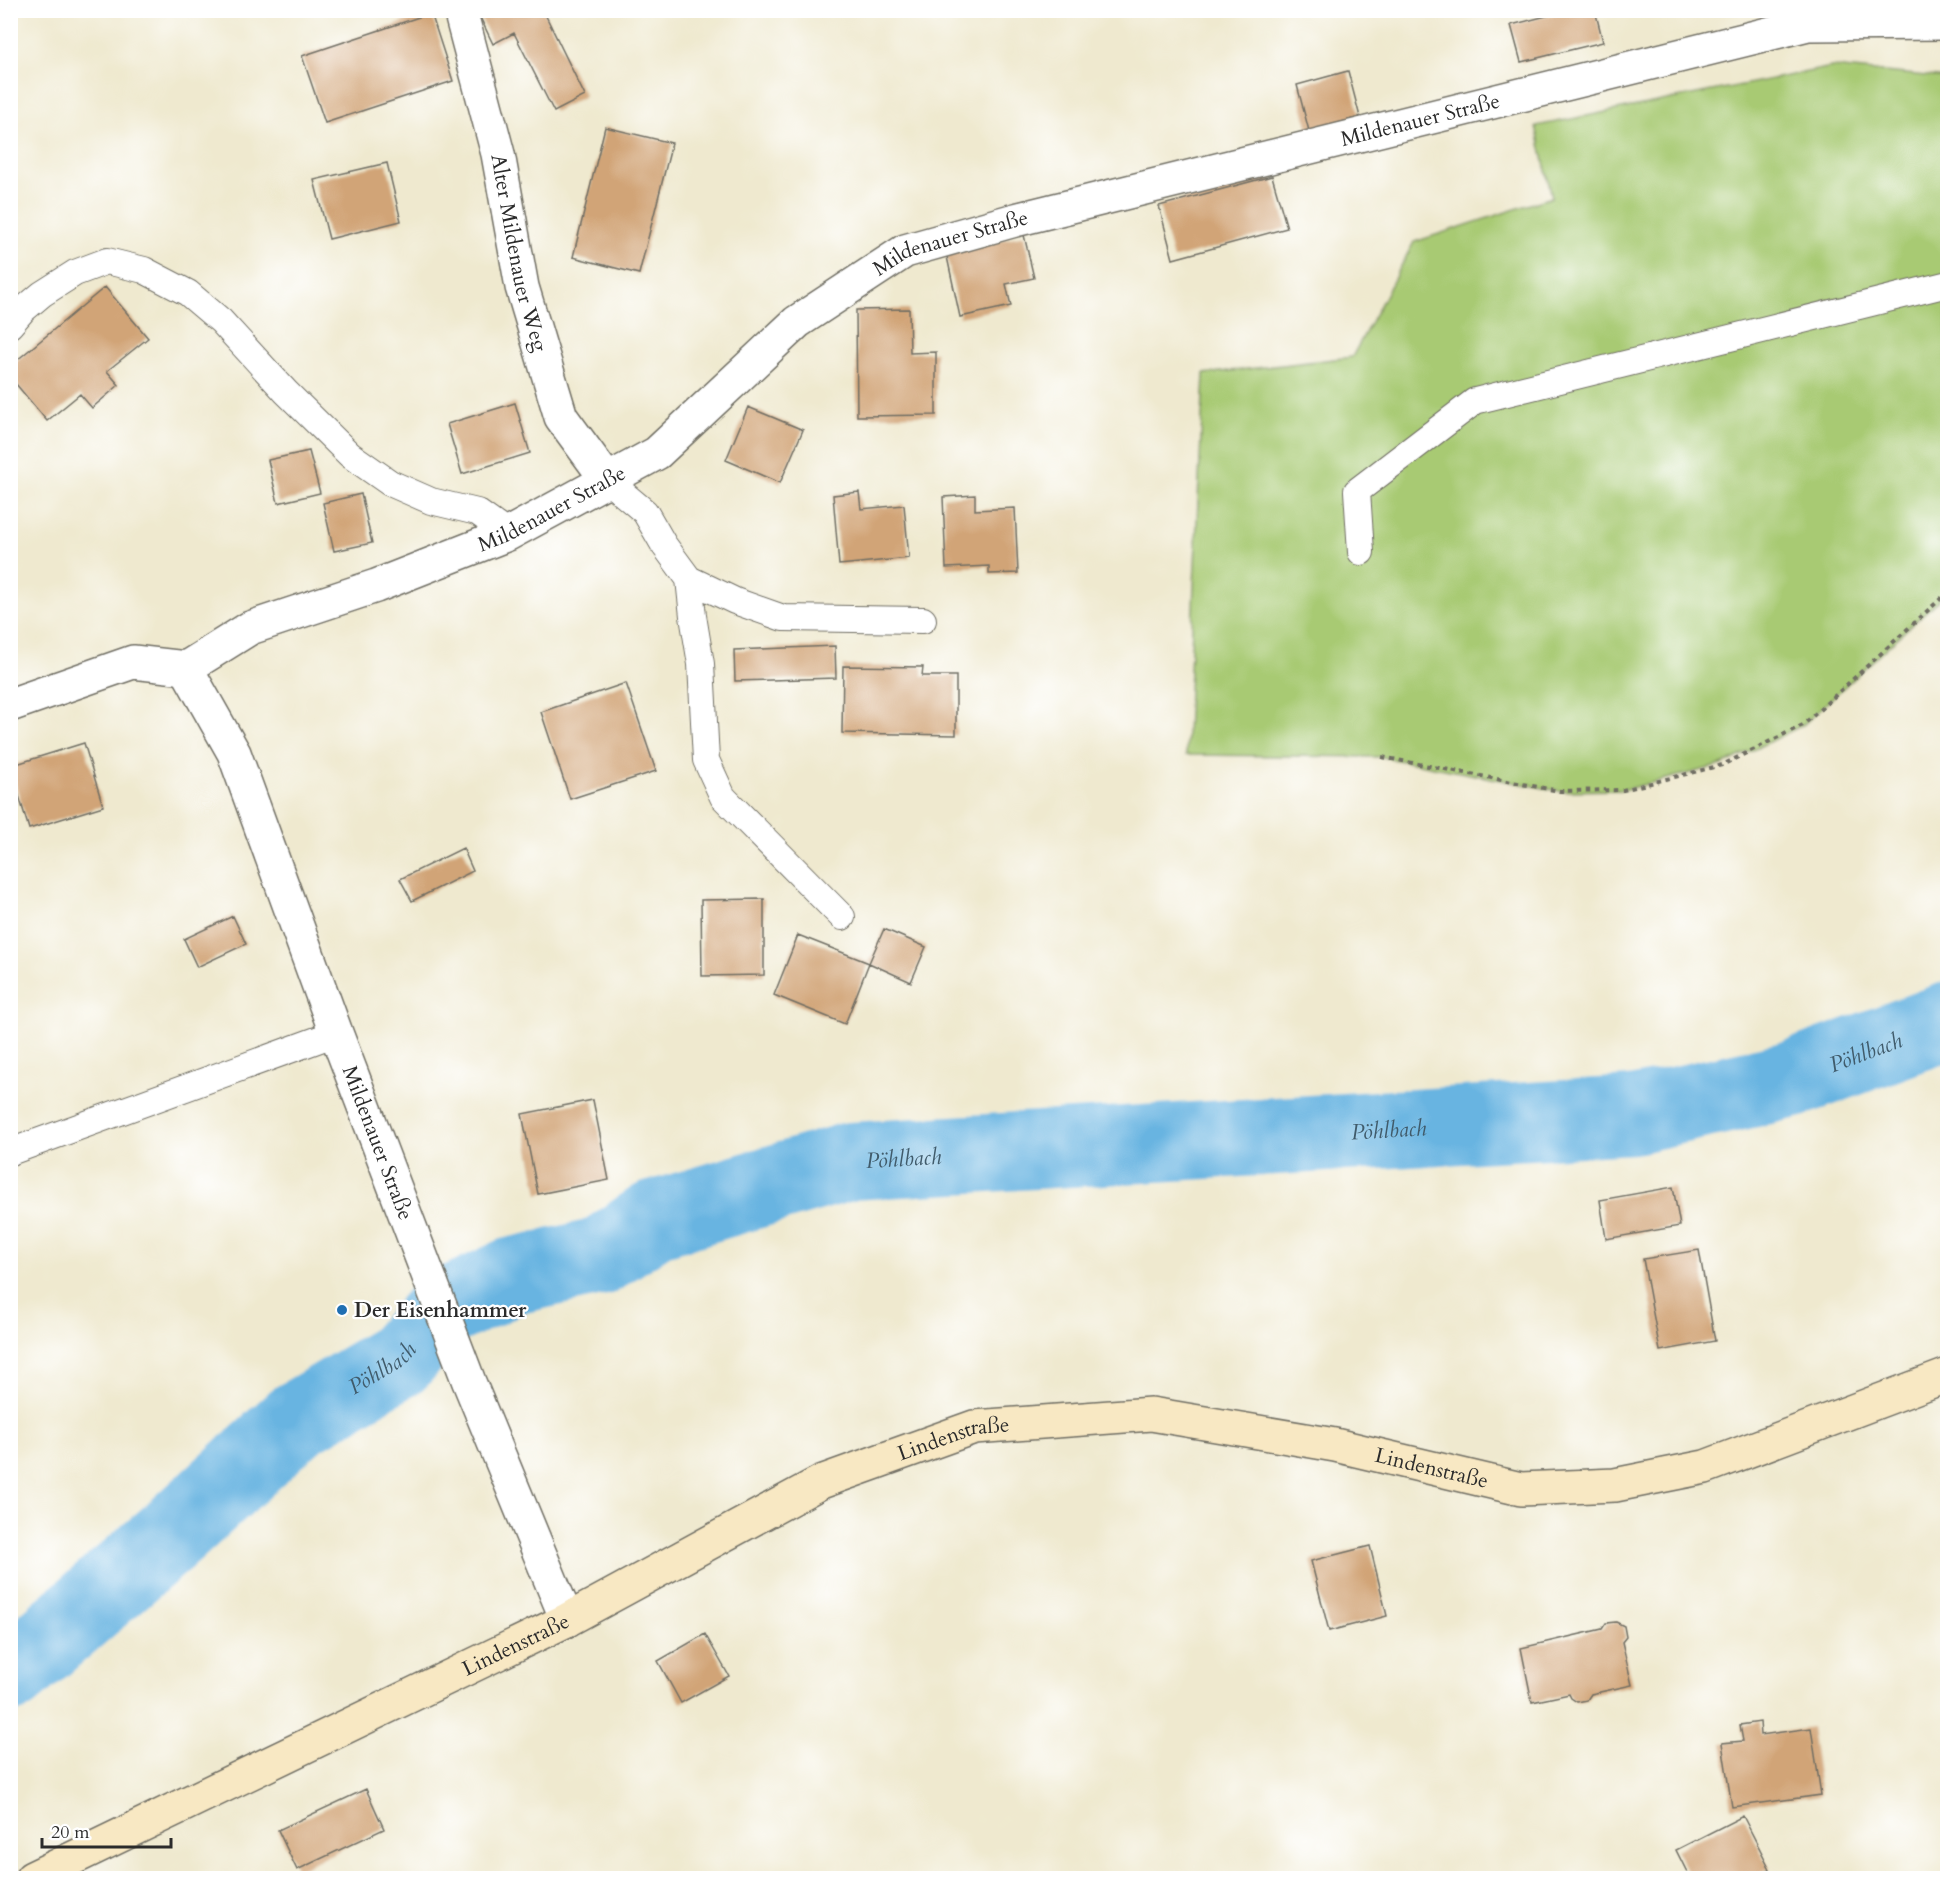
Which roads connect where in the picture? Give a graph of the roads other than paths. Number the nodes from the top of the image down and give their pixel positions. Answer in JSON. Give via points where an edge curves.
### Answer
{"nodes":[{"id":1,"x":460,"y":10,"type":"edge"},
{"id":2,"x":1800,"y":17,"type":"edge"},
{"id":3,"x":1947,"y":24,"type":"edge"},
{"id":4,"x":1947,"y":284,"type":"edge"},
{"id":5,"x":10,"y":325,"type":"edge"},
{"id":6,"x":608,"y":481,"type":"junction"},
{"id":7,"x":508,"y":534,"type":"junction"},
{"id":8,"x":1361,"y":552,"type":"dead end"},
{"id":9,"x":689,"y":579,"type":"junction"},
{"id":10,"x":923,"y":620,"type":"dead end"},
{"id":11,"x":186,"y":668,"type":"junction"},
{"id":12,"x":10,"y":705,"type":"edge"},
{"id":13,"x":842,"y":917,"type":"dead end"},
{"id":14,"x":336,"y":1033,"type":"junction"},
{"id":15,"x":10,"y":1152,"type":"edge"},
{"id":16,"x":1947,"y":1375,"type":"edge"},
{"id":17,"x":567,"y":1620,"type":"junction"},
{"id":18,"x":32,"y":1878,"type":"edge"}],
"edges":[{"from":1,"to":6,"type":"street","name":"Alter Mildenauer Weg","via":[[498,154],[522,287],[561,417]]},
{"from":2,"to":3,"type":"street","name":"Mildenauer Straße"},
{"from":2,"to":6,"type":"street","name":"Mildenauer Straße","via":[[904,251],[797,322],[657,453]]},
{"from":4,"to":8,"type":"lane","via":[[1475,401],[1357,491]]},
{"from":5,"to":7,"type":"lane","via":[[42,294],[75,273],[107,261],[144,270],[188,293],[221,321],[350,455],[390,483],[431,501],[477,512]]},
{"from":6,"to":7,"type":"street","name":"Mildenauer Straße"},
{"from":6,"to":9,"type":"lane","via":[[645,512]]},
{"from":7,"to":11,"type":"street","name":"Mildenauer Straße","via":[[376,586],[250,628]]},
{"from":9,"to":10,"type":"lane","via":[[783,618]]},
{"from":9,"to":13,"type":"lane","via":[[701,664],[706,760],[723,797]]},
{"from":11,"to":12,"type":"street","via":[[133,662]]},
{"from":11,"to":14,"type":"street","name":"Mildenauer Straße","via":[[234,753]]},
{"from":14,"to":15,"type":"lane"},
{"from":14,"to":17,"type":"street","name":"Mildenauer Straße","via":[[469,1382]]},
{"from":16,"to":17,"type":"main road","name":"Lindenstraße","via":[[1705,1467],[1615,1485],[1521,1489],[1335,1445],[1150,1414],[974,1427],[821,1482]]},
{"from":17,"to":18,"type":"main road","name":"Lindenstraße"}]}
